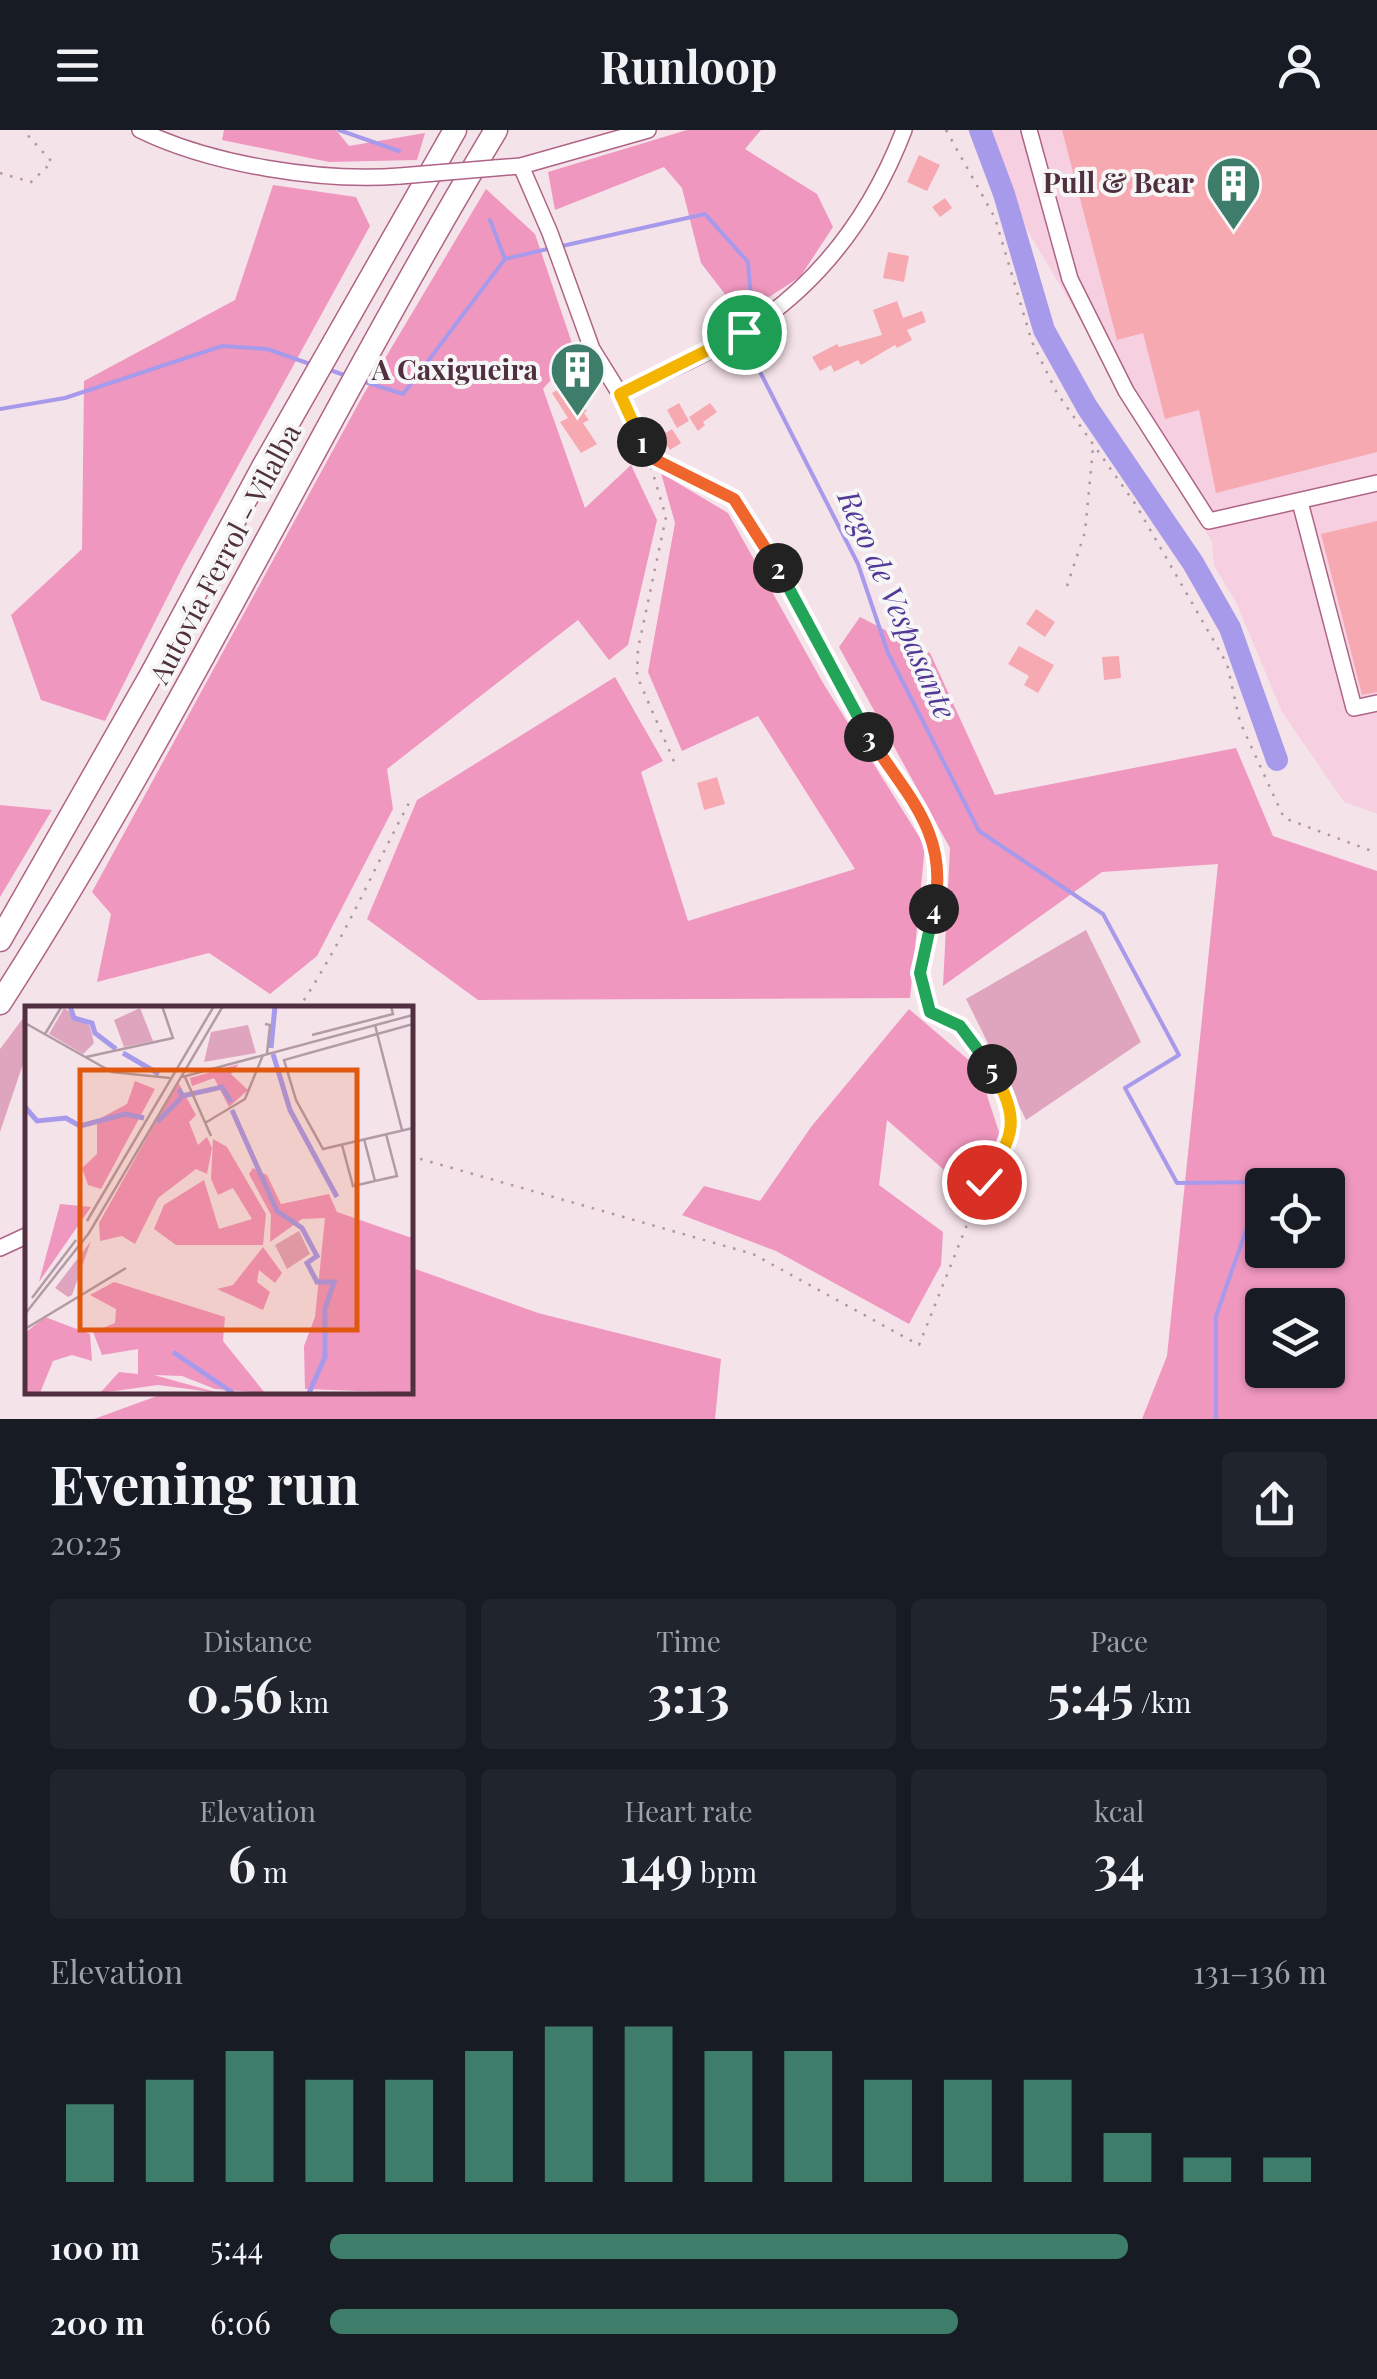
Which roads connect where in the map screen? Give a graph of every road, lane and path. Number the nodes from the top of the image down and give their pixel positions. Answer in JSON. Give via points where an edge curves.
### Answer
{"nodes":[{"id":1,"x":23,"y":130,"type":"edge"},
{"id":2,"x":140,"y":130,"type":"edge"},
{"id":3,"x":456,"y":130,"type":"edge"},
{"id":4,"x":496,"y":130,"type":"edge"},
{"id":5,"x":648,"y":130,"type":"edge"},
{"id":6,"x":904,"y":130,"type":"edge"},
{"id":7,"x":946,"y":130,"type":"edge"},
{"id":8,"x":1029,"y":130,"type":"edge"},
{"id":9,"x":521,"y":166,"type":"junction"},
{"id":10,"x":0,"y":173,"type":"edge"},
{"id":11,"x":620,"y":394,"type":"junction"},
{"id":12,"x":1093,"y":447,"type":"junction"},
{"id":13,"x":648,"y":456,"type":"junction"},
{"id":14,"x":1377,"y":483,"type":"edge"},
{"id":15,"x":1300,"y":502,"type":"junction"},
{"id":16,"x":1067,"y":586,"type":"dead end"},
{"id":17,"x":1377,"y":703,"type":"edge"},
{"id":18,"x":676,"y":766,"type":"dead end"},
{"id":19,"x":409,"y":803,"type":"dead end"},
{"id":20,"x":1377,"y":853,"type":"edge"},
{"id":21,"x":0,"y":940,"type":"edge"},
{"id":22,"x":0,"y":1003,"type":"edge"},
{"id":23,"x":300,"y":1006,"type":"edge"},
{"id":24,"x":412,"y":1157,"type":"edge"},
{"id":25,"x":25,"y":1236,"type":"edge"},
{"id":26,"x":0,"y":1248,"type":"edge"}],
"edges":[{"from":1,"to":10,"type":"path","via":[[52,162],[30,182]]},
{"from":2,"to":9,"type":"street","bridge":true,"via":[[248,164],[361,179]]},
{"from":3,"to":21,"type":"highway","name":"Autovía Ferrol - Vilalba"},
{"from":4,"to":22,"type":"highway","name":"Autovía Ferrol - Vilalba","via":[[161,734]]},
{"from":5,"to":9,"type":"street"},
{"from":6,"to":11,"type":"street","via":[[861,216],[820,272],[744,332]]},
{"from":7,"to":12,"type":"path","via":[[995,218],[1032,342]]},
{"from":8,"to":15,"type":"street","via":[[1070,279],[1126,391],[1209,521]]},
{"from":9,"to":11,"type":"street","via":[[592,348]]},
{"from":11,"to":13,"type":"street"},
{"from":12,"to":16,"type":"path","via":[[1085,532]]},
{"from":12,"to":20,"type":"path","via":[[1136,505],[1227,664],[1240,722],[1284,818]]},
{"from":13,"to":18,"type":"path","via":[[666,517],[636,676]]},
{"from":13,"to":24,"type":"path","via":[[734,499],[932,838],[939,885],[920,973],[923,994],[930,1012],[960,1026],[986,1058],[1006,1095],[1009,1144],[984,1182],[919,1345],[754,1254]]},
{"from":14,"to":15,"type":"street"},
{"from":15,"to":17,"type":"street","via":[[1354,708]]},
{"from":19,"to":23,"type":"path","via":[[332,959]]},
{"from":25,"to":26,"type":"street"}]}
